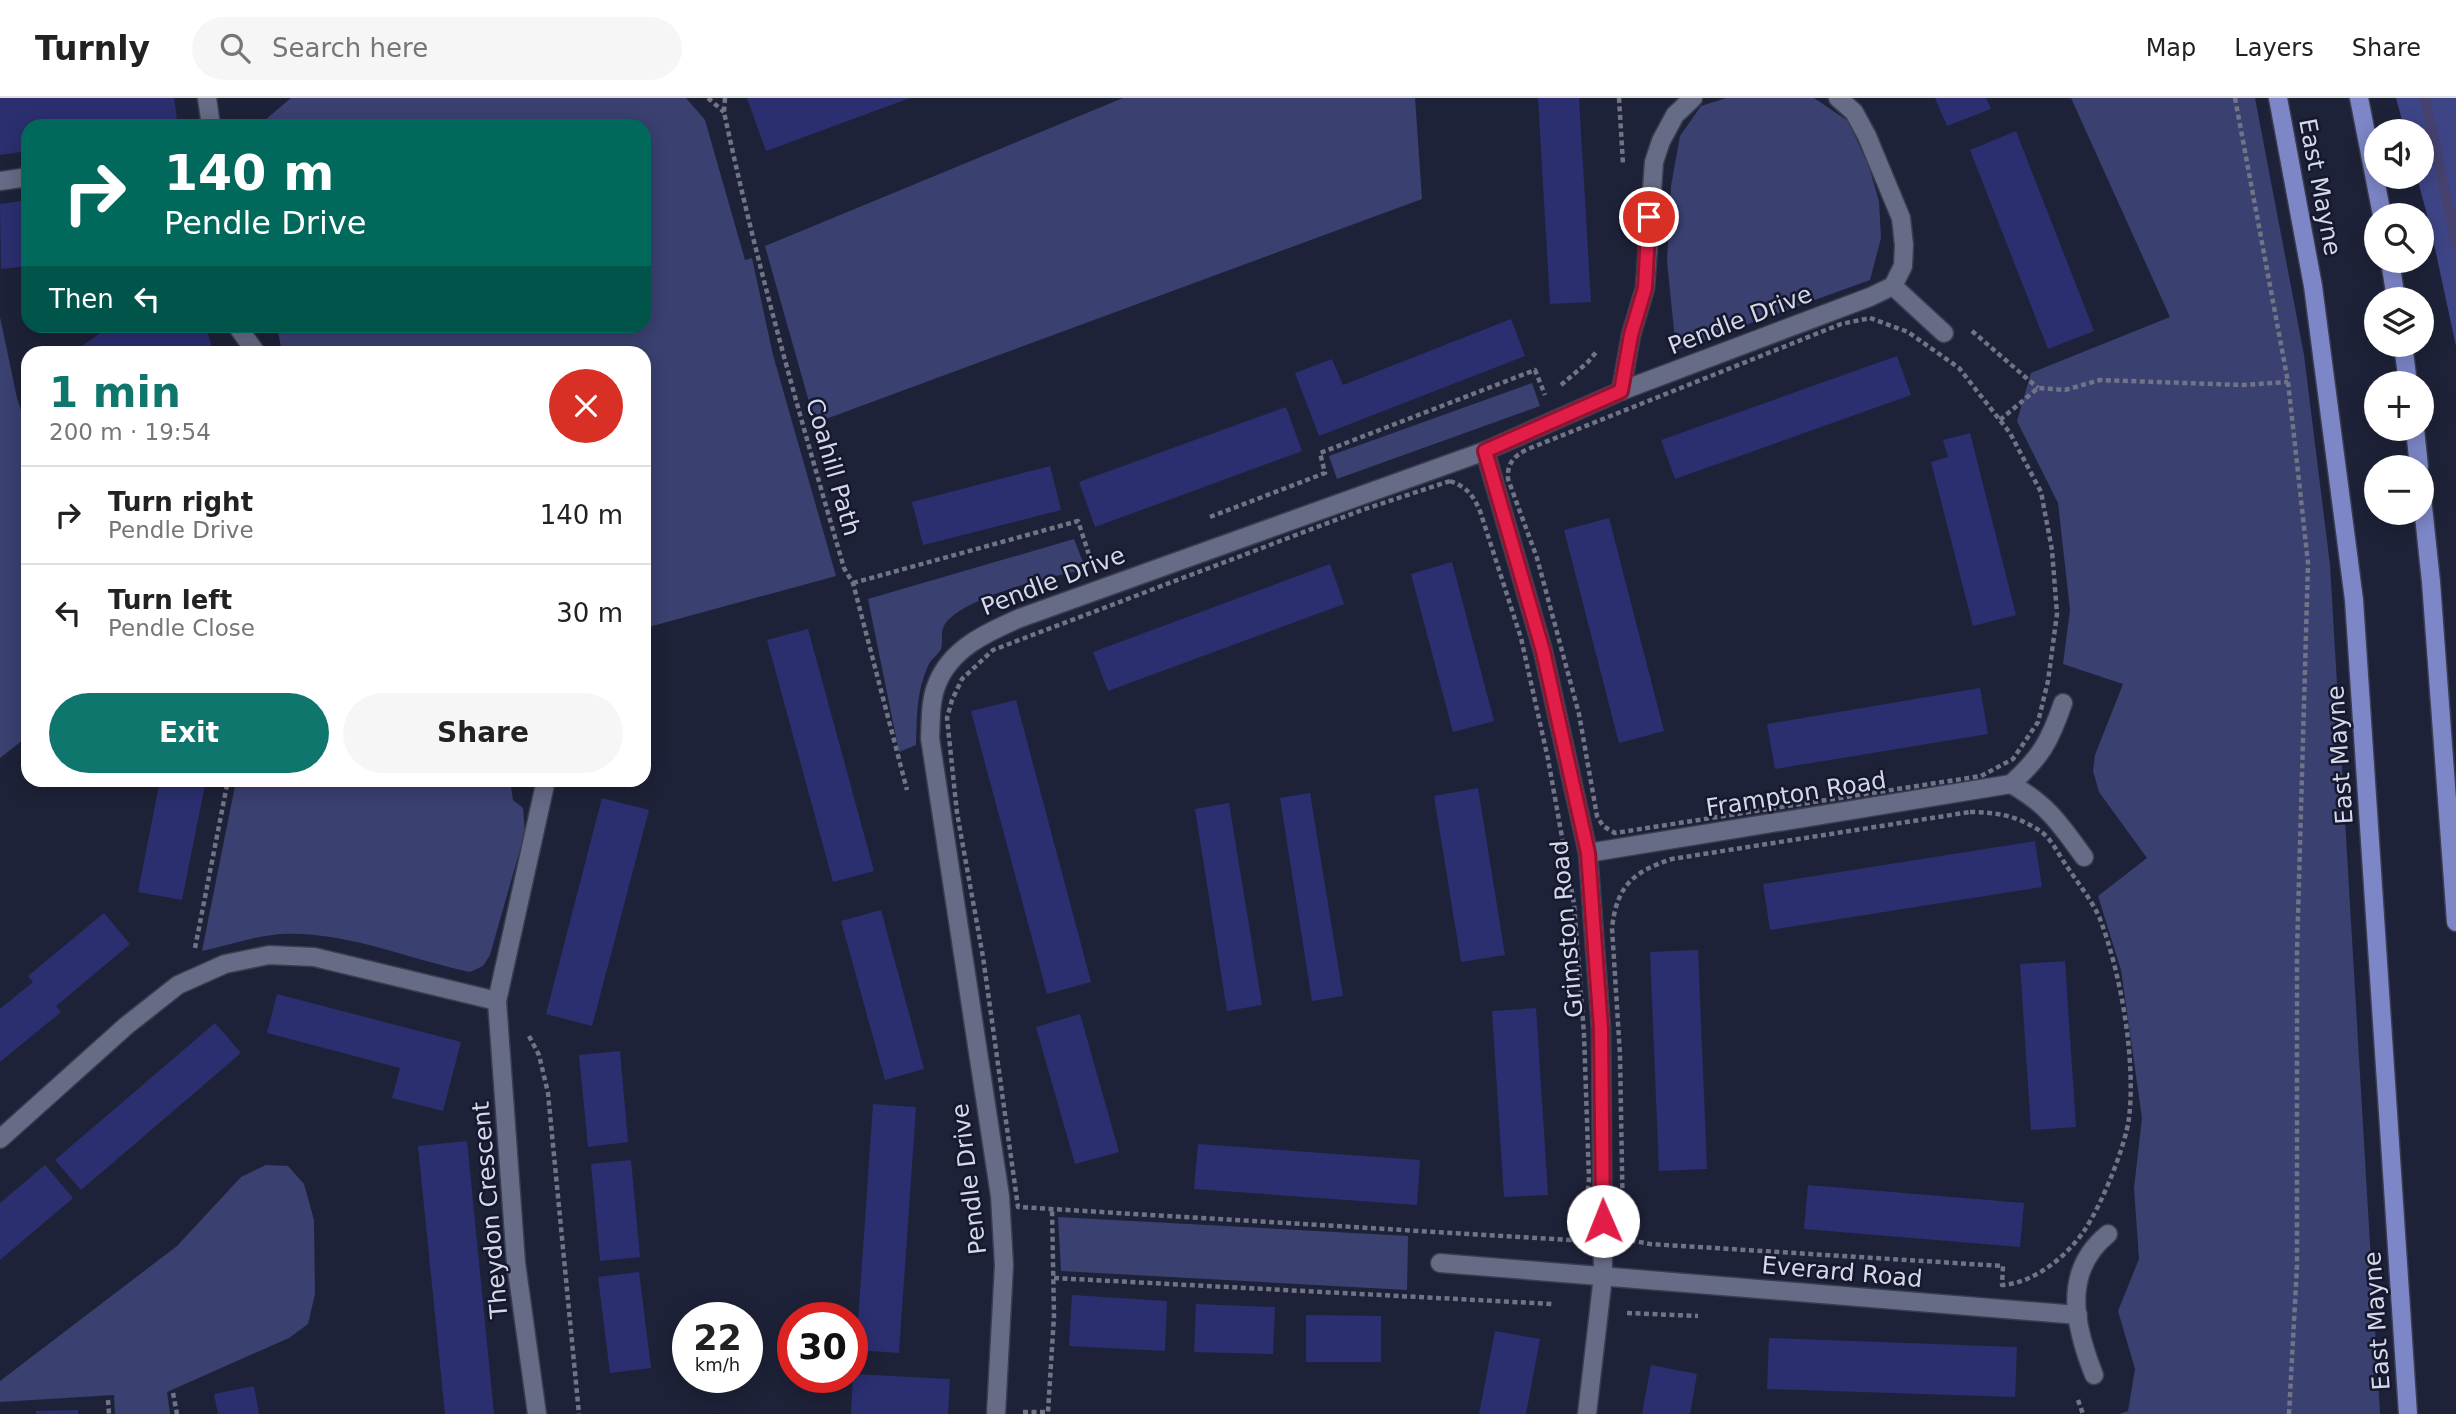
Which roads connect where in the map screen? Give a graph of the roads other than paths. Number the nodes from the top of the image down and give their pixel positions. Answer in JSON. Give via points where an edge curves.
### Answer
{"nodes":[{"id":1,"x":208,"y":98,"type":"edge"},
{"id":2,"x":1693,"y":98,"type":"edge"},
{"id":3,"x":1838,"y":98,"type":"edge"},
{"id":4,"x":2278,"y":98,"type":"edge"},
{"id":5,"x":2359,"y":98,"type":"edge"},
{"id":6,"x":210,"y":119,"type":"edge"},
{"id":7,"x":21,"y":178,"type":"edge"},
{"id":8,"x":0,"y":181,"type":"edge"},
{"id":9,"x":2380,"y":203,"type":"edge"},
{"id":10,"x":1893,"y":286,"type":"junction"},
{"id":11,"x":1944,"y":333,"type":"dead end"},
{"id":12,"x":1621,"y":391,"type":"junction"},
{"id":13,"x":1485,"y":451,"type":"junction"},
{"id":14,"x":2425,"y":525,"type":"edge"},
{"id":15,"x":2063,"y":704,"type":"dead end"},
{"id":16,"x":2011,"y":784,"type":"junction"},
{"id":17,"x":544,"y":787,"type":"edge"},
{"id":18,"x":1588,"y":853,"type":"junction"},
{"id":19,"x":2084,"y":857,"type":"dead end"},
{"id":20,"x":2456,"y":922,"type":"edge"},
{"id":21,"x":497,"y":1001,"type":"junction"},
{"id":22,"x":0,"y":1139,"type":"edge"},
{"id":23,"x":2108,"y":1234,"type":"dead end"},
{"id":24,"x":1440,"y":1263,"type":"dead end"},
{"id":25,"x":1603,"y":1276,"type":"junction"},
{"id":26,"x":2078,"y":1315,"type":"junction"},
{"id":27,"x":2094,"y":1375,"type":"dead end"},
{"id":28,"x":537,"y":1414,"type":"edge"},
{"id":29,"x":996,"y":1414,"type":"edge"},
{"id":30,"x":1587,"y":1414,"type":"edge"},
{"id":31,"x":2408,"y":1414,"type":"edge"}],
"edges":[{"from":1,"to":6,"type":"street"},
{"from":2,"to":12,"type":"street","via":[[1675,115],[1654,162],[1645,288]]},
{"from":3,"to":10,"type":"street","via":[[1854,112],[1867,136],[1901,218],[1903,266]]},
{"from":4,"to":31,"type":"main road","name":"East Mayne","via":[[2313,286],[2354,600]]},
{"from":5,"to":9,"type":"main road"},
{"from":7,"to":8,"type":"street"},
{"from":10,"to":11,"type":"street"},
{"from":10,"to":12,"type":"street","name":"Pendle Drive"},
{"from":12,"to":13,"type":"street","name":"Pendle Drive"},
{"from":13,"to":18,"type":"street","name":"Grimston Road","via":[[1543,651]]},
{"from":13,"to":29,"type":"street","name":"Pendle Drive","via":[[1020,618],[978,636],[951,662],[937,684],[930,738],[1000,1196],[1004,1265]]},
{"from":14,"to":20,"type":"main road"},
{"from":15,"to":16,"type":"street","via":[[2052,736],[2033,764]]},
{"from":16,"to":18,"type":"street","name":"Frampton Road"},
{"from":16,"to":19,"type":"street","via":[[2052,813]]},
{"from":17,"to":21,"type":"street","name":"Theydon Crescent"},
{"from":18,"to":25,"type":"street","name":"Grimston Road","via":[[1601,1029]]},
{"from":21,"to":22,"type":"street","via":[[314,957],[269,955],[225,964],[178,985]]},
{"from":21,"to":28,"type":"street","name":"Theydon Crescent","via":[[516,1263]]},
{"from":23,"to":26,"type":"street","via":[[2093,1246],[2084,1262],[2077,1284]]},
{"from":24,"to":25,"type":"street","name":"Everard Road"},
{"from":25,"to":26,"type":"street","name":"Everard Road"},
{"from":25,"to":30,"type":"street","name":"Grimston Road"},
{"from":26,"to":27,"type":"street","via":[[2078,1332]]}]}
